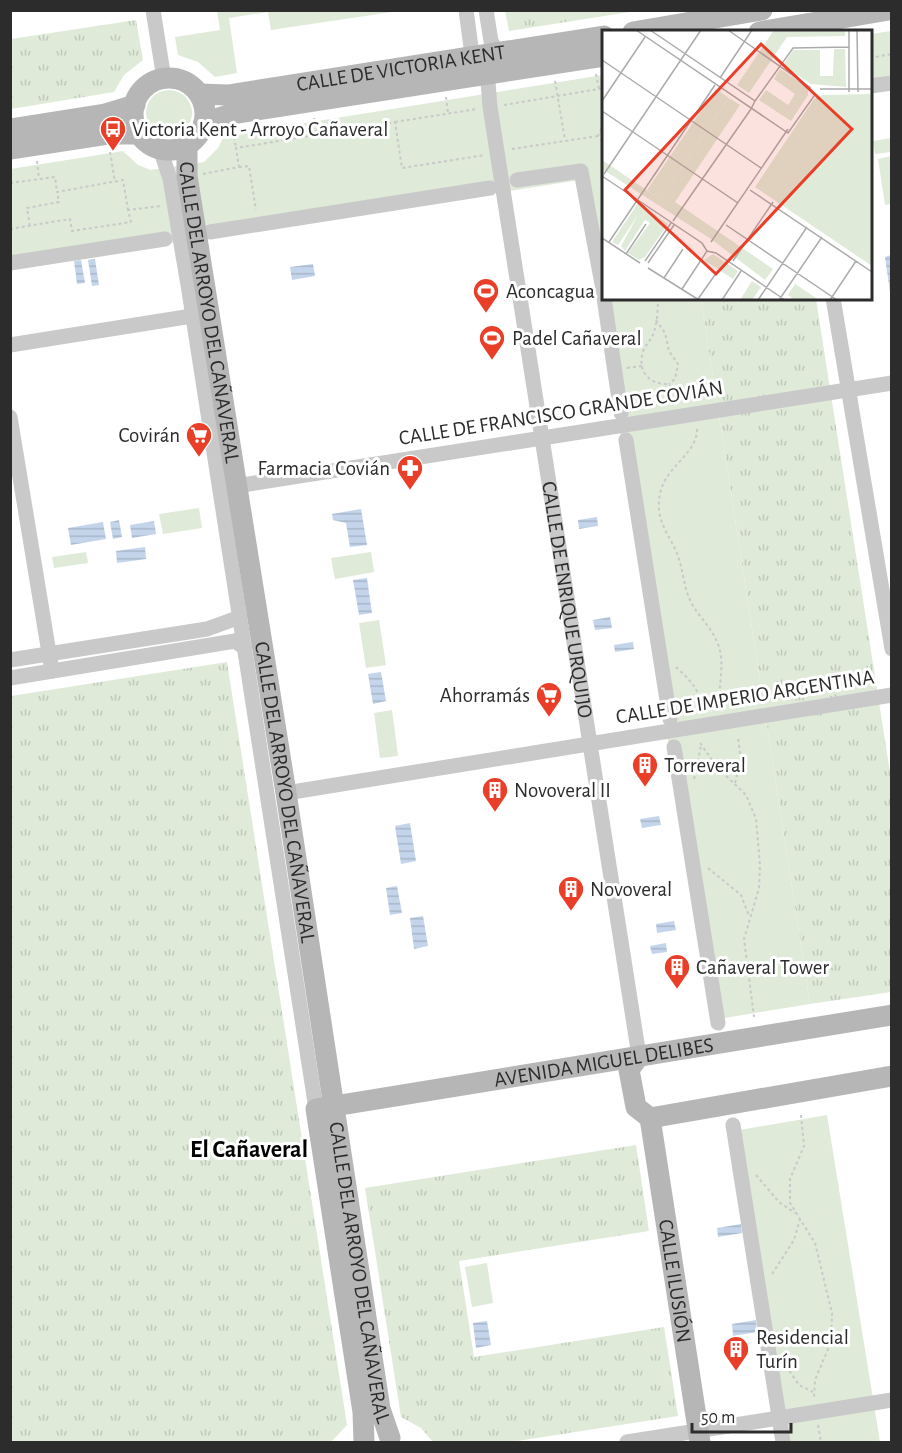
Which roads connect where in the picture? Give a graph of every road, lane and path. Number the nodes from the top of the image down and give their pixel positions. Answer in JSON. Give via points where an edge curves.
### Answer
{"nodes":[{"id":1,"x":153,"y":10,"type":"edge"},
{"id":2,"x":466,"y":10,"type":"edge"},
{"id":3,"x":486,"y":10,"type":"edge"},
{"id":4,"x":762,"y":10,"type":"edge"},
{"id":5,"x":890,"y":10,"type":"edge"},
{"id":6,"x":790,"y":23,"type":"edge"},
{"id":7,"x":645,"y":30,"type":"edge"},
{"id":8,"x":766,"y":30,"type":"edge"},
{"id":9,"x":602,"y":36,"type":"edge"},
{"id":10,"x":891,"y":54,"type":"edge"},
{"id":11,"x":469,"y":58,"type":"junction"},
{"id":12,"x":872,"y":58,"type":"edge"},
{"id":13,"x":496,"y":63,"type":"junction"},
{"id":14,"x":600,"y":64,"type":"edge"},
{"id":15,"x":554,"y":78,"type":"dead end"},
{"id":16,"x":164,"y":79,"type":"junction"},
{"id":17,"x":891,"y":82,"type":"edge"},
{"id":18,"x":872,"y":86,"type":"edge"},
{"id":19,"x":602,"y":88,"type":"edge"},
{"id":20,"x":599,"y":89,"type":"junction"},
{"id":21,"x":199,"y":94,"type":"junction"},
{"id":22,"x":557,"y":95,"type":"junction"},
{"id":23,"x":446,"y":97,"type":"dead end"},
{"id":24,"x":135,"y":105,"type":"junction"},
{"id":25,"x":504,"y":105,"type":"dead end"},
{"id":26,"x":477,"y":109,"type":"dead end"},
{"id":27,"x":448,"y":113,"type":"junction"},
{"id":28,"x":314,"y":118,"type":"dead end"},
{"id":29,"x":395,"y":122,"type":"junction"},
{"id":30,"x":204,"y":123,"type":"junction"},
{"id":31,"x":602,"y":126,"type":"edge"},
{"id":32,"x":10,"y":129,"type":"edge"},
{"id":33,"x":233,"y":131,"type":"dead end"},
{"id":34,"x":139,"y":134,"type":"junction"},
{"id":35,"x":316,"y":135,"type":"junction"},
{"id":36,"x":598,"y":136,"type":"junction"},
{"id":37,"x":565,"y":140,"type":"junction"},
{"id":38,"x":602,"y":142,"type":"edge"},
{"id":39,"x":187,"y":146,"type":"junction"},
{"id":40,"x":110,"y":148,"type":"dead end"},
{"id":41,"x":236,"y":148,"type":"junction"},
{"id":42,"x":10,"y":149,"type":"edge"},
{"id":43,"x":160,"y":149,"type":"junction"},
{"id":44,"x":512,"y":149,"type":"dead end"},
{"id":45,"x":484,"y":155,"type":"dead end"},
{"id":46,"x":36,"y":160,"type":"dead end"},
{"id":47,"x":239,"y":167,"type":"junction"},
{"id":48,"x":200,"y":174,"type":"dead end"},
{"id":49,"x":39,"y":179,"type":"junction"},
{"id":50,"x":517,"y":180,"type":"dead end"},
{"id":51,"x":115,"y":182,"type":"junction"},
{"id":52,"x":10,"y":183,"type":"edge"},
{"id":53,"x":490,"y":188,"type":"dead end"},
{"id":54,"x":57,"y":192,"type":"junction"},
{"id":55,"x":160,"y":206,"type":"dead end"},
{"id":56,"x":128,"y":210,"type":"junction"},
{"id":57,"x":258,"y":224,"type":"junction"},
{"id":58,"x":30,"y":226,"type":"junction"},
{"id":59,"x":10,"y":229,"type":"edge"},
{"id":60,"x":210,"y":231,"type":"dead end"},
{"id":61,"x":165,"y":239,"type":"dead end"},
{"id":62,"x":10,"y":263,"type":"edge"},
{"id":63,"x":602,"y":286,"type":"edge"},
{"id":64,"x":604,"y":300,"type":"edge"},
{"id":65,"x":658,"y":300,"type":"edge"},
{"id":66,"x":833,"y":300,"type":"edge"},
{"id":67,"x":192,"y":316,"type":"junction"},
{"id":68,"x":656,"y":320,"type":"junction"},
{"id":69,"x":10,"y":345,"type":"edge"},
{"id":70,"x":891,"y":383,"type":"edge"},
{"id":71,"x":669,"y":384,"type":"junction"},
{"id":72,"x":848,"y":388,"type":"junction"},
{"id":73,"x":683,"y":404,"type":"dead end"},
{"id":74,"x":621,"y":413,"type":"dead end"},
{"id":75,"x":10,"y":417,"type":"edge"},
{"id":76,"x":697,"y":429,"type":"dead end"},
{"id":77,"x":541,"y":437,"type":"junction"},
{"id":78,"x":626,"y":440,"type":"dead end"},
{"id":79,"x":236,"y":486,"type":"junction"},
{"id":80,"x":240,"y":617,"type":"junction"},
{"id":81,"x":245,"y":648,"type":"junction"},
{"id":82,"x":891,"y":649,"type":"edge"},
{"id":83,"x":660,"y":652,"type":"junction"},
{"id":84,"x":49,"y":654,"type":"junction"},
{"id":85,"x":10,"y":660,"type":"edge"},
{"id":86,"x":52,"y":671,"type":"junction"},
{"id":87,"x":10,"y":678,"type":"edge"},
{"id":88,"x":891,"y":695,"type":"edge"},
{"id":89,"x":718,"y":712,"type":"dead end"},
{"id":90,"x":700,"y":715,"type":"dead end"},
{"id":91,"x":670,"y":719,"type":"dead end"},
{"id":92,"x":738,"y":736,"type":"dead end"},
{"id":93,"x":590,"y":744,"type":"junction"},
{"id":94,"x":674,"y":747,"type":"dead end"},
{"id":95,"x":735,"y":783,"type":"junction"},
{"id":96,"x":693,"y":787,"type":"dead end"},
{"id":97,"x":286,"y":793,"type":"junction"},
{"id":98,"x":705,"y":865,"type":"dead end"},
{"id":99,"x":750,"y":918,"type":"junction"},
{"id":100,"x":891,"y":1015,"type":"edge"},
{"id":101,"x":754,"y":1017,"type":"dead end"},
{"id":102,"x":718,"y":1023,"type":"dead end"},
{"id":103,"x":639,"y":1056,"type":"junction"},
{"id":104,"x":891,"y":1076,"type":"edge"},
{"id":105,"x":325,"y":1108,"type":"junction"},
{"id":106,"x":801,"y":1115,"type":"dead end"},
{"id":107,"x":650,"y":1118,"type":"junction"},
{"id":108,"x":733,"y":1125,"type":"dead end"},
{"id":109,"x":754,"y":1172,"type":"dead end"},
{"id":110,"x":796,"y":1214,"type":"junction"},
{"id":111,"x":800,"y":1219,"type":"junction"},
{"id":112,"x":769,"y":1279,"type":"dead end"},
{"id":113,"x":785,"y":1364,"type":"dead end"},
{"id":114,"x":813,"y":1392,"type":"junction"},
{"id":115,"x":891,"y":1400,"type":"edge"},
{"id":116,"x":815,"y":1413,"type":"junction"},
{"id":117,"x":780,"y":1418,"type":"junction"},
{"id":118,"x":699,"y":1437,"type":"edge"},
{"id":119,"x":395,"y":1440,"type":"edge"},
{"id":120,"x":363,"y":1442,"type":"edge"},
{"id":121,"x":627,"y":1443,"type":"edge"},
{"id":122,"x":783,"y":1443,"type":"edge"},
{"id":123,"x":821,"y":1443,"type":"edge"}],
"edges":[{"from":1,"to":16,"type":"street"},
{"from":2,"to":11,"type":"street"},
{"from":3,"to":13,"type":"street","name":"CALLE DE ENRIQUE URQUIJO"},
{"from":4,"to":7,"type":"main road"},
{"from":5,"to":6,"type":"main road"},
{"from":6,"to":8,"type":"main road"},
{"from":9,"to":13,"type":"main road","name":"CALLE DE VICTORIA KENT"},
{"from":10,"to":12,"type":"path"},
{"from":11,"to":13,"type":"main road","name":"CALLE DE VICTORIA KENT"},
{"from":11,"to":21,"type":"main road","name":"CALLE DE VICTORIA KENT","via":[[228,95]]},
{"from":13,"to":14,"type":"main road","name":"CALLE DE VICTORIA KENT"},
{"from":13,"to":30,"type":"main road","name":"CALLE DE VICTORIA KENT","via":[[231,114]]},
{"from":13,"to":77,"type":"street","name":"CALLE DE ENRIQUE URQUIJO","via":[[488,82],[490,107]]},
{"from":14,"to":20,"type":"path"},
{"from":15,"to":22,"type":"path"},
{"from":16,"to":21,"type":"main road","via":[[180,80]]},
{"from":16,"to":24,"type":"main road","via":[[148,85]]},
{"from":17,"to":18,"type":"street"},
{"from":19,"to":20,"type":"path"},
{"from":20,"to":22,"type":"path"},
{"from":21,"to":30,"type":"main road"},
{"from":22,"to":25,"type":"path"},
{"from":22,"to":37,"type":"path"},
{"from":23,"to":27,"type":"path"},
{"from":24,"to":32,"type":"main road","via":[[105,114]]},
{"from":24,"to":34,"type":"main road","via":[[134,120]]},
{"from":26,"to":27,"type":"path"},
{"from":27,"to":29,"type":"path"},
{"from":28,"to":35,"type":"path"},
{"from":29,"to":35,"type":"path"},
{"from":29,"to":45,"type":"path","via":[[402,168]]},
{"from":30,"to":39,"type":"main road"},
{"from":31,"to":36,"type":"path"},
{"from":33,"to":41,"type":"path"},
{"from":34,"to":42,"type":"main road","via":[[108,134]]},
{"from":34,"to":43,"type":"main road"},
{"from":35,"to":41,"type":"path"},
{"from":36,"to":37,"type":"path"},
{"from":36,"to":38,"type":"path"},
{"from":37,"to":44,"type":"path"},
{"from":39,"to":43,"type":"main road"},
{"from":39,"to":79,"type":"main road","name":"CALLE DEL ARROYO DEL CAÑAVERAL","via":[[187,176]]},
{"from":40,"to":51,"type":"path"},
{"from":41,"to":47,"type":"path"},
{"from":43,"to":67,"type":"street","name":"CALLE DEL ARROYO DEL CAÑAVERAL","via":[[170,179]]},
{"from":46,"to":49,"type":"path"},
{"from":47,"to":48,"type":"path"},
{"from":47,"to":57,"type":"path","via":[[249,166]]},
{"from":49,"to":52,"type":"path"},
{"from":49,"to":54,"type":"path","via":[[55,177]]},
{"from":50,"to":63,"type":"street","via":[[581,171]]},
{"from":51,"to":54,"type":"path"},
{"from":51,"to":56,"type":"path","via":[[123,180]]},
{"from":53,"to":57,"type":"street"},
{"from":54,"to":58,"type":"path","via":[[59,202],[27,208]]},
{"from":55,"to":56,"type":"path"},
{"from":56,"to":58,"type":"path","via":[[131,222],[72,231],[70,219]]},
{"from":57,"to":60,"type":"street"},
{"from":58,"to":59,"type":"path"},
{"from":61,"to":62,"type":"street"},
{"from":64,"to":74,"type":"street"},
{"from":65,"to":68,"type":"path"},
{"from":66,"to":72,"type":"street"},
{"from":67,"to":69,"type":"street"},
{"from":67,"to":80,"type":"street","name":"CALLE DEL ARROYO DEL CAÑAVERAL"},
{"from":68,"to":71,"type":"path","via":[[678,364],[675,379]]},
{"from":68,"to":71,"type":"path","via":[[643,352],[642,366],[650,381],[656,385]]},
{"from":70,"to":72,"type":"street","name":"CALLE DE FRANCISCO GRANDE COVIÁN"},
{"from":71,"to":73,"type":"path"},
{"from":72,"to":77,"type":"street","name":"CALLE DE FRANCISCO GRANDE COVIÁN"},
{"from":72,"to":82,"type":"street"},
{"from":75,"to":84,"type":"street"},
{"from":76,"to":89,"type":"path","via":[[689,452],[672,467],[663,482],[659,512],[679,559],[689,599],[719,647]]},
{"from":77,"to":79,"type":"street","name":"CALLE DE FRANCISCO GRANDE COVIÁN"},
{"from":77,"to":93,"type":"street","name":"CALLE DE ENRIQUE URQUIJO"},
{"from":78,"to":83,"type":"street"},
{"from":79,"to":97,"type":"main road","name":"CALLE DEL ARROYO DEL CAÑAVERAL"},
{"from":80,"to":81,"type":"street","name":"CALLE DEL ARROYO DEL CAÑAVERAL"},
{"from":80,"to":84,"type":"street","via":[[207,629]]},
{"from":81,"to":86,"type":"street","via":[[236,641]]},
{"from":81,"to":105,"type":"street","name":"CALLE DEL ARROYO DEL CAÑAVERAL"},
{"from":83,"to":90,"type":"path","via":[[697,689]]},
{"from":83,"to":91,"type":"street"},
{"from":84,"to":85,"type":"street"},
{"from":84,"to":86,"type":"street"},
{"from":86,"to":87,"type":"street"},
{"from":88,"to":93,"type":"street","name":"CALLE DE IMPERIO ARGENTINA"},
{"from":92,"to":95,"type":"path","via":[[741,761]]},
{"from":93,"to":97,"type":"street","name":"CALLE DE IMPERIO ARGENTINA"},
{"from":93,"to":103,"type":"street","name":"CALLE DE ENRIQUE URQUIJO"},
{"from":94,"to":102,"type":"street"},
{"from":95,"to":96,"type":"path","via":[[701,744]]},
{"from":95,"to":99,"type":"path","via":[[751,805],[757,827],[759,888]]},
{"from":97,"to":105,"type":"main road","name":"CALLE DEL ARROYO DEL CAÑAVERAL"},
{"from":98,"to":99,"type":"path","via":[[741,895]]},
{"from":99,"to":101,"type":"path","via":[[744,955]]},
{"from":100,"to":103,"type":"main road","name":"AVENIDA MIGUEL DELIBES"},
{"from":103,"to":105,"type":"main road","name":"AVENIDA MIGUEL DELIBES"},
{"from":103,"to":107,"type":"main road","name":"CALLE DE ENRIQUE URQUIJO","via":[[629,1070],[636,1107]]},
{"from":104,"to":107,"type":"main road"},
{"from":105,"to":119,"type":"main road","name":"CALLE DEL ARROYO DEL CAÑAVERAL","via":[[380,1409]]},
{"from":105,"to":120,"type":"main road","via":[[363,1412]]},
{"from":106,"to":110,"type":"path","via":[[804,1146],[793,1168],[789,1190]]},
{"from":107,"to":118,"type":"main road","name":"CALLE ILUSIÓN"},
{"from":108,"to":117,"type":"street"},
{"from":109,"to":110,"type":"path","via":[[770,1193]]},
{"from":110,"to":111,"type":"path"},
{"from":111,"to":112,"type":"path","via":[[794,1240]]},
{"from":111,"to":114,"type":"path","via":[[819,1253],[832,1313],[831,1342]]},
{"from":113,"to":114,"type":"path","via":[[799,1385]]},
{"from":114,"to":116,"type":"path"},
{"from":115,"to":116,"type":"street"},
{"from":116,"to":117,"type":"street"},
{"from":116,"to":123,"type":"path"},
{"from":117,"to":118,"type":"street"},
{"from":117,"to":122,"type":"street"},
{"from":118,"to":121,"type":"street"},
{"from":119,"to":120,"type":"main road","via":[[381,1437]]}]}
